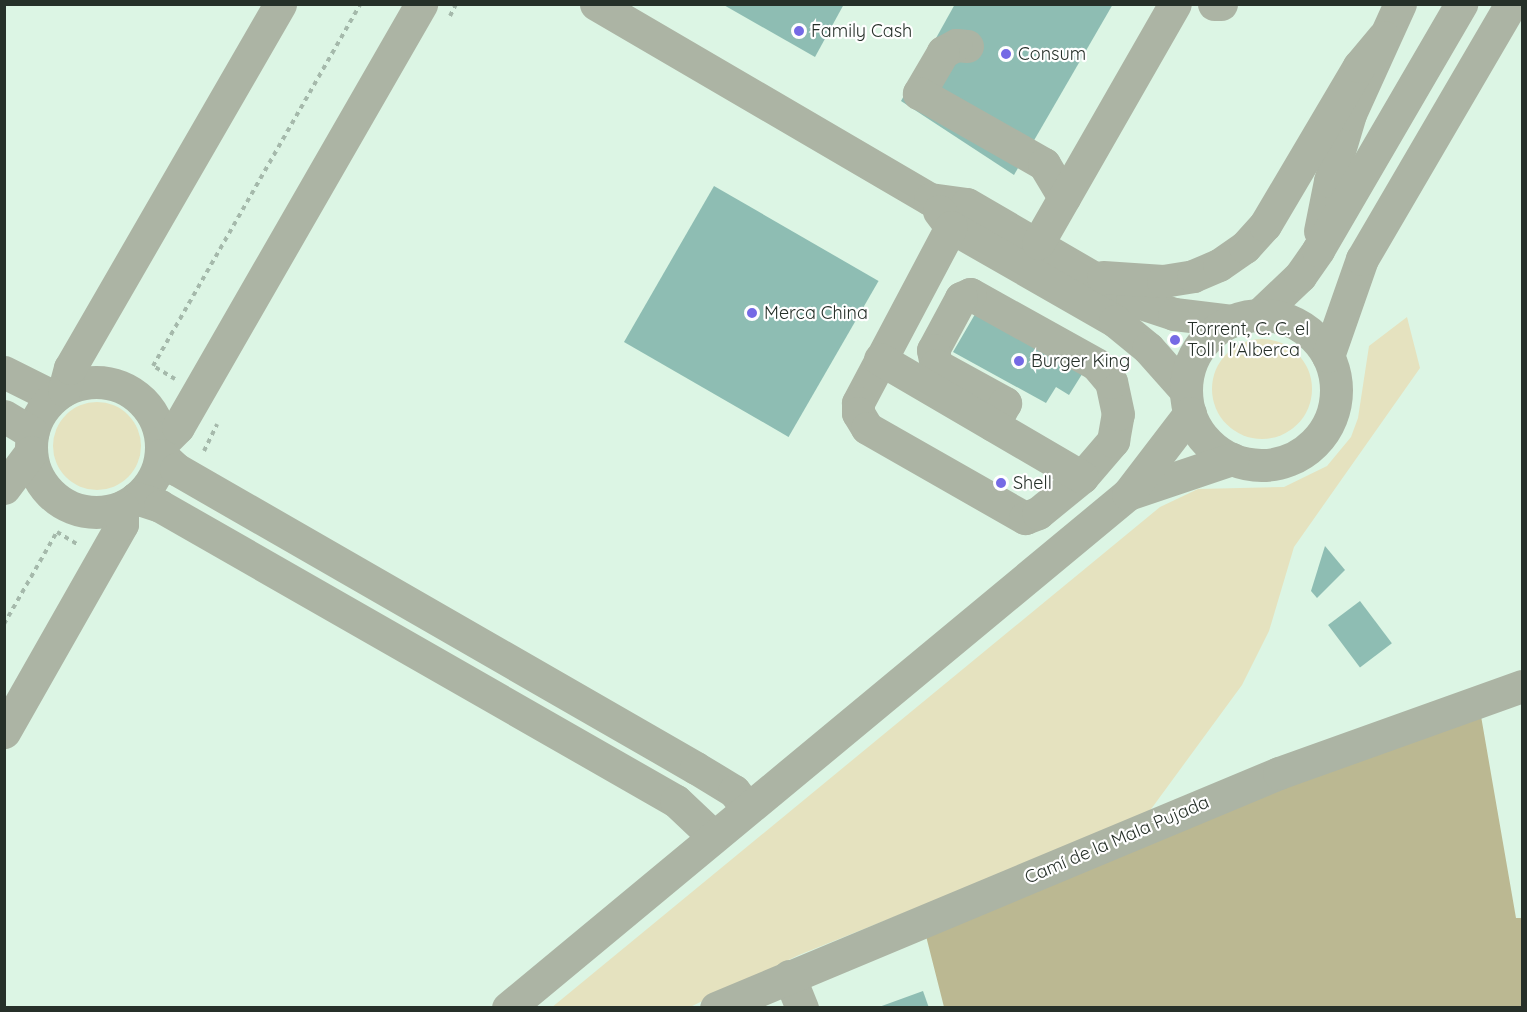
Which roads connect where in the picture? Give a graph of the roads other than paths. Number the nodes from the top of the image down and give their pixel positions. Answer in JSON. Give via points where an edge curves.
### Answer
{"nodes":[{"id":1,"x":280,"y":4,"type":"edge"},
{"id":2,"x":421,"y":4,"type":"edge"},
{"id":3,"x":596,"y":4,"type":"edge"},
{"id":4,"x":1175,"y":4,"type":"edge"},
{"id":5,"x":1214,"y":4,"type":"edge"},
{"id":6,"x":1221,"y":4,"type":"edge"},
{"id":7,"x":1400,"y":4,"type":"edge"},
{"id":8,"x":1461,"y":4,"type":"edge"},
{"id":9,"x":1511,"y":4,"type":"edge"},
{"id":10,"x":1383,"y":37,"type":"junction"},
{"id":11,"x":968,"y":46,"type":"dead end"},
{"id":12,"x":1088,"y":156,"type":"junction"},
{"id":13,"x":1044,"y":164,"type":"junction"},
{"id":14,"x":1064,"y":197,"type":"junction"},
{"id":15,"x":930,"y":199,"type":"junction"},
{"id":16,"x":951,"y":227,"type":"junction"},
{"id":17,"x":1038,"y":243,"type":"junction"},
{"id":18,"x":1318,"y":250,"type":"junction"},
{"id":19,"x":1095,"y":276,"type":"junction"},
{"id":20,"x":1245,"y":318,"type":"junction"},
{"id":21,"x":1328,"y":356,"type":"junction"},
{"id":22,"x":880,"y":359,"type":"junction"},
{"id":23,"x":4,"y":372,"type":"edge"},
{"id":24,"x":59,"y":393,"type":"junction"},
{"id":25,"x":1188,"y":402,"type":"junction"},
{"id":26,"x":4,"y":416,"type":"edge"},
{"id":27,"x":993,"y":425,"type":"junction"},
{"id":28,"x":31,"y":442,"type":"junction"},
{"id":29,"x":161,"y":450,"type":"junction"},
{"id":30,"x":1232,"y":459,"type":"junction"},
{"id":31,"x":1082,"y":477,"type":"junction"},
{"id":32,"x":4,"y":488,"type":"edge"},
{"id":33,"x":1128,"y":494,"type":"junction"},
{"id":34,"x":129,"y":502,"type":"junction"},
{"id":35,"x":1035,"y":514,"type":"junction"},
{"id":36,"x":1064,"y":548,"type":"junction"},
{"id":37,"x":1522,"y":686,"type":"edge"},
{"id":38,"x":4,"y":732,"type":"edge"},
{"id":39,"x":747,"y":808,"type":"junction"},
{"id":40,"x":713,"y":836,"type":"junction"},
{"id":41,"x":789,"y":976,"type":"junction"},
{"id":42,"x":508,"y":1008,"type":"edge"},
{"id":43,"x":716,"y":1008,"type":"edge"},
{"id":44,"x":802,"y":1008,"type":"edge"}],
"edges":[{"from":1,"to":24,"type":"street"},
{"from":2,"to":29,"type":"street","via":[[178,428]]},
{"from":3,"to":15,"type":"street"},
{"from":4,"to":12,"type":"street"},
{"from":5,"to":6,"type":"street"},
{"from":7,"to":10,"type":"street"},
{"from":8,"to":18,"type":"street"},
{"from":9,"to":21,"type":"street","via":[[1362,259]]},
{"from":10,"to":18,"type":"street","via":[[1350,114],[1330,181]]},
{"from":10,"to":19,"type":"street","via":[[1359,66],[1265,225],[1245,247],[1220,265],[1193,276],[1163,281]]},
{"from":11,"to":13,"type":"street","via":[[956,45],[944,52],[919,93]]},
{"from":12,"to":13,"type":"street"},
{"from":12,"to":14,"type":"street"},
{"from":13,"to":14,"type":"street"},
{"from":14,"to":17,"type":"street"},
{"from":15,"to":16,"type":"street"},
{"from":15,"to":17,"type":"street","via":[[967,204]]},
{"from":16,"to":22,"type":"street"},
{"from":16,"to":25,"type":"street","via":[[1115,321],[1148,348]]},
{"from":17,"to":19,"type":"street"},
{"from":18,"to":20,"type":"street","via":[[1300,276]]},
{"from":19,"to":20,"type":"street","via":[[1132,300],[1174,314]]},
{"from":20,"to":21,"type":"street","via":[[1299,325]]},
{"from":20,"to":25,"type":"street","via":[[1213,333],[1199,349],[1189,369]]},
{"from":21,"to":30,"type":"street","via":[[1336,378],[1336,401],[1329,423],[1316,442],[1298,456],[1277,464],[1254,465]]},
{"from":22,"to":27,"type":"street"},
{"from":22,"to":35,"type":"street","via":[[858,403],[861,422],[1025,518]]},
{"from":23,"to":24,"type":"street"},
{"from":24,"to":28,"type":"street","via":[[40,413]]},
{"from":24,"to":29,"type":"street","via":[[100,382],[127,390],[149,409]]},
{"from":25,"to":30,"type":"street","via":[[1199,432]]},
{"from":25,"to":33,"type":"street"},
{"from":26,"to":28,"type":"street"},
{"from":27,"to":31,"type":"street"},
{"from":27,"to":31,"type":"street","via":[[1005,403],[936,365],[933,350],[961,298],[970,294],[1096,364],[1111,382],[1118,414],[1113,441]]},
{"from":28,"to":32,"type":"street"},
{"from":28,"to":34,"type":"street","via":[[36,472],[46,490],[62,503],[82,511],[102,512]]},
{"from":29,"to":34,"type":"street","via":[[148,486]]},
{"from":29,"to":39,"type":"street","via":[[176,469],[696,768],[734,791]]},
{"from":30,"to":33,"type":"street"},
{"from":31,"to":35,"type":"street"},
{"from":33,"to":36,"type":"street"},
{"from":34,"to":38,"type":"street","via":[[122,524]]},
{"from":34,"to":40,"type":"street","via":[[160,506],[666,795]]},
{"from":35,"to":36,"type":"street"},
{"from":36,"to":39,"type":"street"},
{"from":37,"to":41,"type":"street","name":"Camí de la Mala Pujada","via":[[1279,773]]},
{"from":39,"to":40,"type":"street"},
{"from":40,"to":42,"type":"street"},
{"from":41,"to":43,"type":"street","name":"Camí de la Mala Pujada"},
{"from":41,"to":44,"type":"street"}]}
